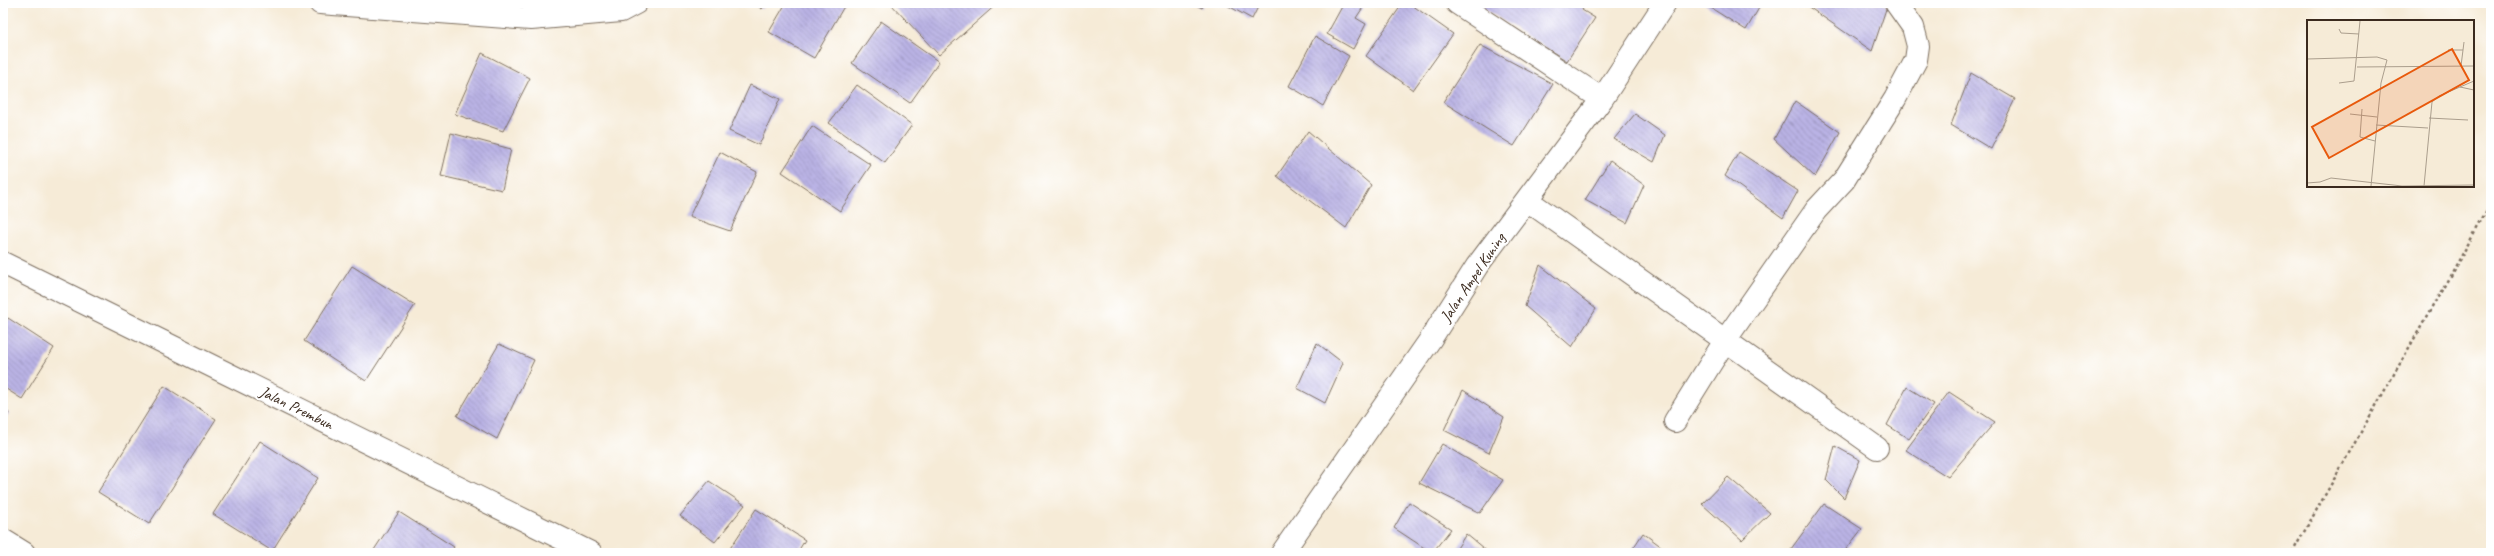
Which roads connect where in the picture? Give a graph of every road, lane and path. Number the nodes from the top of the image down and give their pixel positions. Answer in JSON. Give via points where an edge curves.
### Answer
{"nodes":[{"id":1,"x":320,"y":3,"type":"edge"},
{"id":2,"x":636,"y":3,"type":"edge"},
{"id":3,"x":1457,"y":3,"type":"edge"},
{"id":4,"x":1665,"y":3,"type":"edge"},
{"id":5,"x":1896,"y":3,"type":"edge"},
{"id":6,"x":1602,"y":100,"type":"junction"},
{"id":7,"x":1527,"y":200,"type":"junction"},
{"id":8,"x":2491,"y":204,"type":"edge"},
{"id":9,"x":3,"y":263,"type":"edge"},
{"id":10,"x":1726,"y":339,"type":"junction"},
{"id":11,"x":1675,"y":421,"type":"dead end"},
{"id":12,"x":1877,"y":448,"type":"dead end"},
{"id":13,"x":3,"y":540,"type":"edge"},
{"id":14,"x":24,"y":553,"type":"edge"},
{"id":15,"x":591,"y":553,"type":"edge"},
{"id":16,"x":1282,"y":553,"type":"edge"},
{"id":17,"x":2292,"y":553,"type":"edge"}],
"edges":[{"from":1,"to":2,"type":"street","via":[[531,19],[621,11]]},
{"from":3,"to":6,"type":"street"},
{"from":4,"to":6,"type":"street","name":"Jalan Ampel Kuning"},
{"from":5,"to":10,"type":"street","via":[[1913,27],[1918,46],[1916,60],[1895,99],[1844,180],[1816,210]]},
{"from":6,"to":7,"type":"street","name":"Jalan Ampel Kuning"},
{"from":7,"to":10,"type":"street"},
{"from":7,"to":16,"type":"street","name":"Jalan Ampel Kuning","via":[[1477,266],[1426,346]]},
{"from":8,"to":17,"type":"path"},
{"from":9,"to":15,"type":"street","name":"Jalan Prembun"},
{"from":10,"to":11,"type":"street"},
{"from":10,"to":12,"type":"street"},
{"from":13,"to":14,"type":"street"}]}
